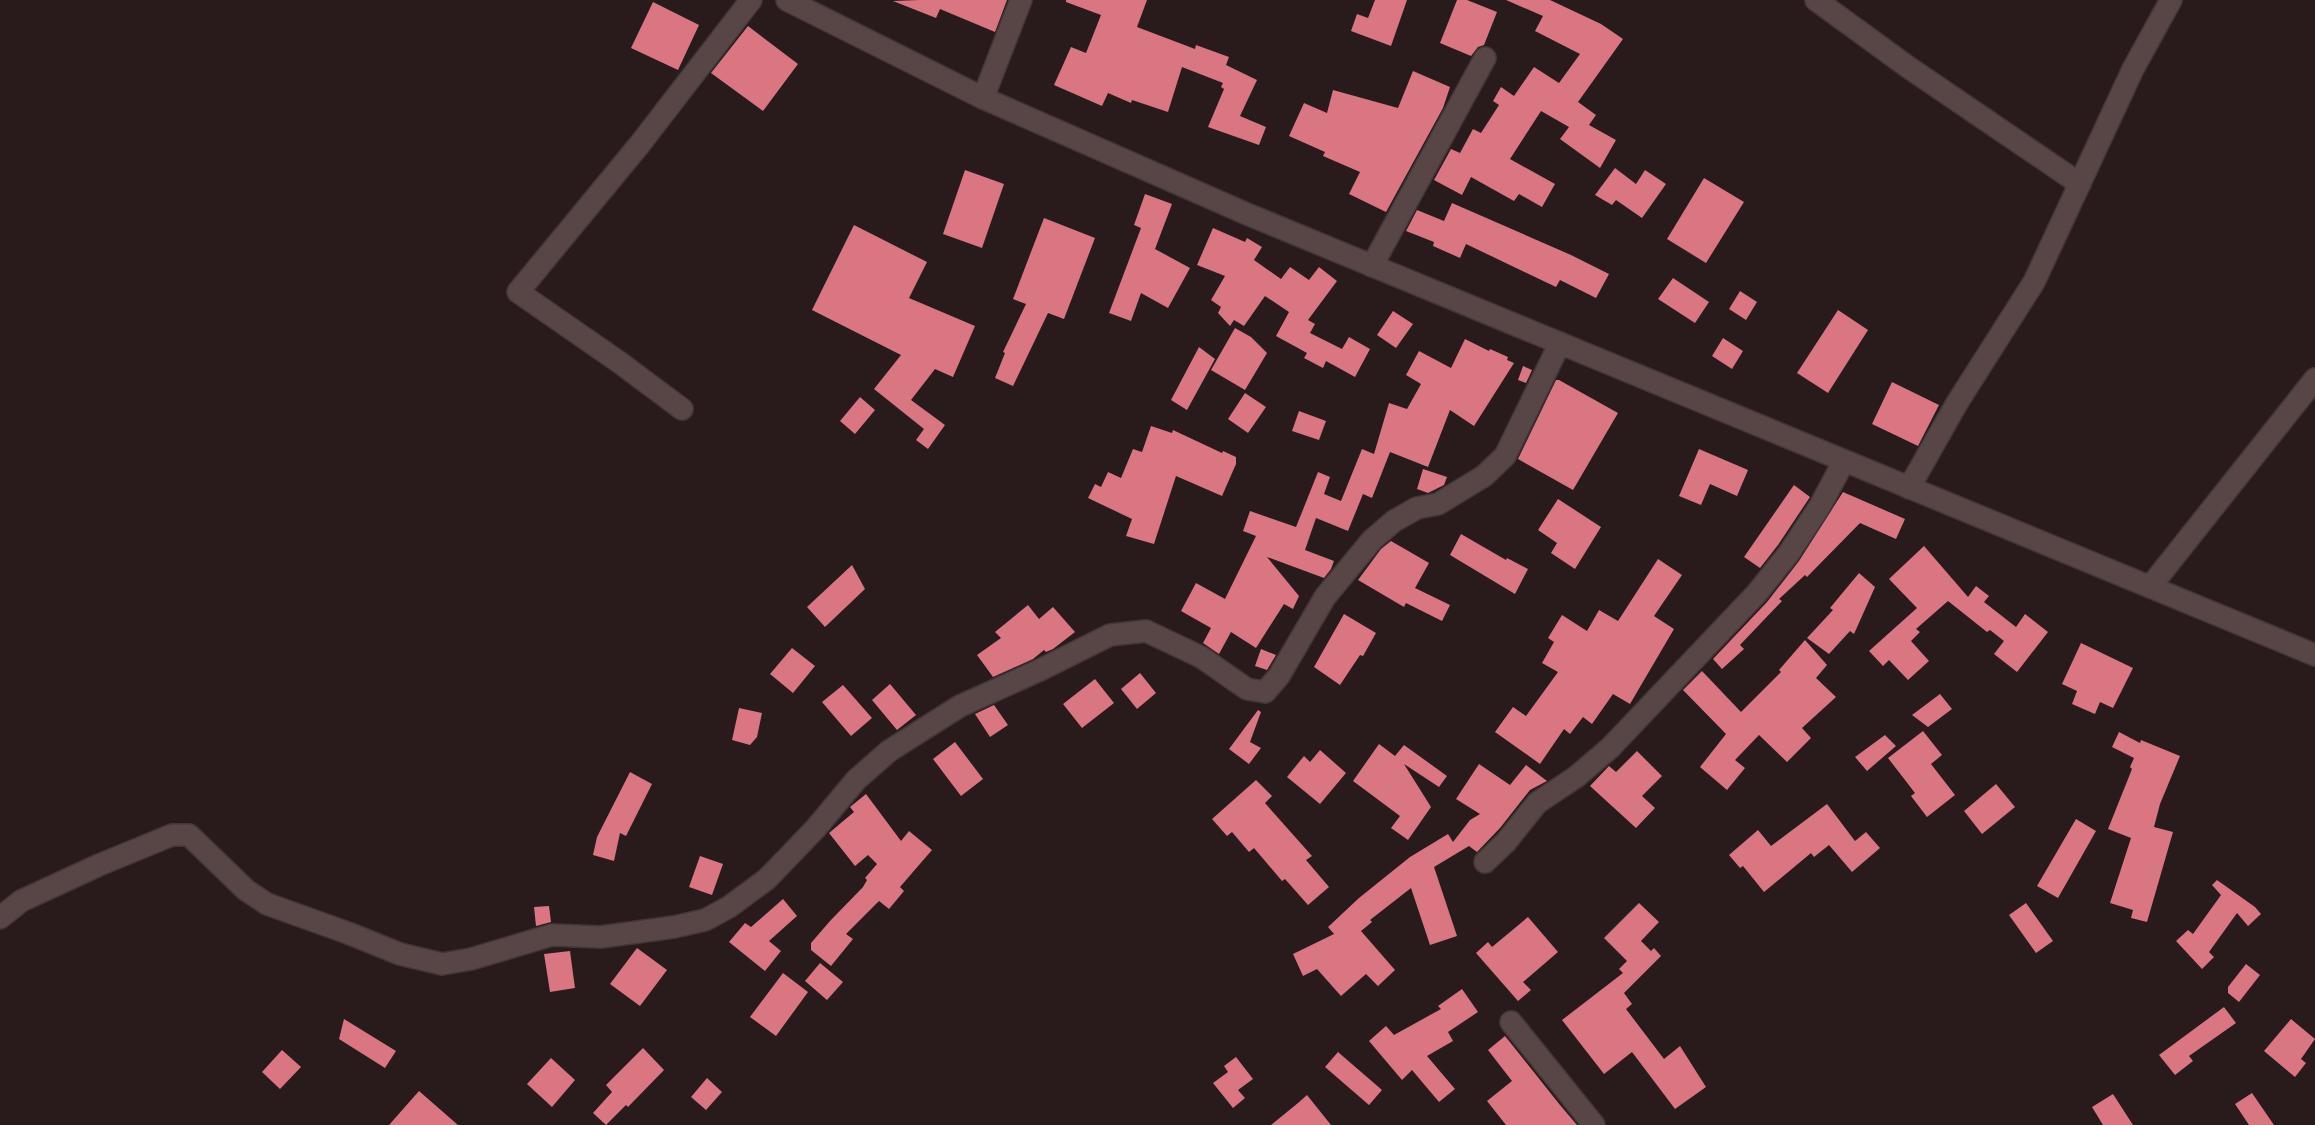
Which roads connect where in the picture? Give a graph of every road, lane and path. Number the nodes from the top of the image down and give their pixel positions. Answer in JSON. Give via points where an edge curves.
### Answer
{"nodes":[{"id":1,"x":751,"y":0,"type":"edge"},
{"id":2,"x":787,"y":0,"type":"edge"},
{"id":3,"x":1021,"y":0,"type":"edge"},
{"id":4,"x":1816,"y":0,"type":"edge"},
{"id":5,"x":2171,"y":0,"type":"edge"},
{"id":6,"x":1485,"y":58,"type":"dead end"},
{"id":7,"x":983,"y":98,"type":"junction"},
{"id":8,"x":2080,"y":184,"type":"junction"},
{"id":9,"x":1372,"y":265,"type":"junction"},
{"id":10,"x":1560,"y":343,"type":"junction"},
{"id":11,"x":2315,"y":379,"type":"edge"},
{"id":12,"x":682,"y":409,"type":"dead end"},
{"id":13,"x":1844,"y":461,"type":"junction"},
{"id":14,"x":1909,"y":488,"type":"junction"},
{"id":15,"x":2150,"y":587,"type":"junction"},
{"id":16,"x":2315,"y":655,"type":"edge"},
{"id":17,"x":1485,"y":862,"type":"dead end"},
{"id":18,"x":0,"y":918,"type":"edge"},
{"id":19,"x":1511,"y":1022,"type":"dead end"},
{"id":20,"x":1594,"y":1125,"type":"edge"}],
"edges":[{"from":1,"to":12,"type":"street","via":[[518,292]]},
{"from":2,"to":7,"type":"street"},
{"from":3,"to":7,"type":"street"},
{"from":4,"to":8,"type":"street"},
{"from":5,"to":8,"type":"street"},
{"from":6,"to":9,"type":"street"},
{"from":7,"to":9,"type":"street"},
{"from":8,"to":14,"type":"street","via":[[2034,282]]},
{"from":9,"to":10,"type":"street"},
{"from":10,"to":13,"type":"street"},
{"from":10,"to":18,"type":"street","via":[[1505,456],[1484,476],[1438,504],[1417,508],[1394,521],[1372,540],[1325,597],[1265,692],[1247,689],[1200,657],[1146,631],[1110,635],[960,706],[889,751],[856,780],[766,879],[705,920],[601,937],[552,935],[471,960],[442,964],[400,954],[267,904],[189,835],[172,835],[99,865],[20,901]]},
{"from":11,"to":15,"type":"street"},
{"from":13,"to":14,"type":"street"},
{"from":13,"to":17,"type":"street","via":[[1820,506],[1757,593],[1610,748],[1537,803]]},
{"from":14,"to":15,"type":"street"},
{"from":15,"to":16,"type":"street"},
{"from":19,"to":20,"type":"street"}]}
